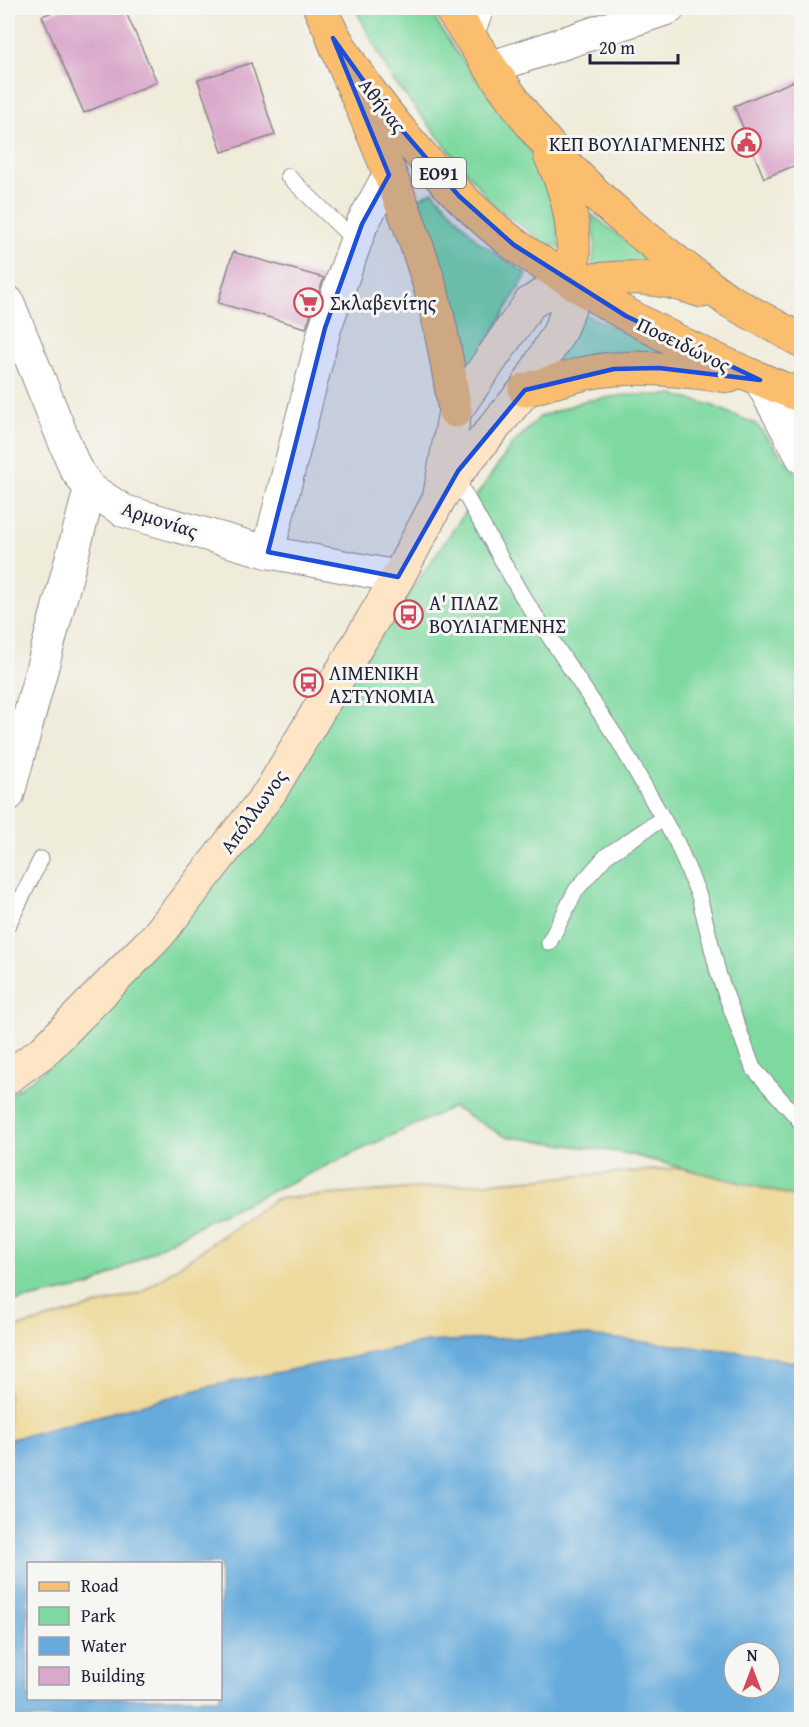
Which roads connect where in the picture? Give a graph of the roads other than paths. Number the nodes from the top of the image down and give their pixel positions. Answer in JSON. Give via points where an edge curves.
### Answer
{"nodes":[{"id":1,"x":320,"y":8,"type":"edge"},
{"id":2,"x":450,"y":8,"type":"edge"},
{"id":3,"x":487,"y":8,"type":"edge"},
{"id":4,"x":669,"y":8,"type":"edge"},
{"id":5,"x":333,"y":38,"type":"junction"},
{"id":6,"x":483,"y":54,"type":"junction"},
{"id":7,"x":540,"y":135,"type":"junction"},
{"id":8,"x":389,"y":175,"type":"junction"},
{"id":9,"x":288,"y":176,"type":"dead end"},
{"id":10,"x":356,"y":241,"type":"junction"},
{"id":11,"x":572,"y":282,"type":"junction"},
{"id":12,"x":728,"y":300,"type":"junction"},
{"id":13,"x":8,"y":302,"type":"edge"},
{"id":14,"x":801,"y":341,"type":"edge"},
{"id":15,"x":760,"y":380,"type":"junction"},
{"id":16,"x":525,"y":390,"type":"junction"},
{"id":17,"x":801,"y":396,"type":"edge"},
{"id":18,"x":455,"y":411,"type":"junction"},
{"id":19,"x":797,"y":451,"type":"edge"},
{"id":20,"x":458,"y":471,"type":"junction"},
{"id":21,"x":90,"y":489,"type":"junction"},
{"id":22,"x":440,"y":499,"type":"junction"},
{"id":23,"x":268,"y":552,"type":"junction"},
{"id":24,"x":398,"y":577,"type":"junction"},
{"id":25,"x":8,"y":795,"type":"edge"},
{"id":26,"x":663,"y":818,"type":"junction"},
{"id":27,"x":41,"y":859,"type":"dead end"},
{"id":28,"x":8,"y":925,"type":"edge"},
{"id":29,"x":549,"y":943,"type":"dead end"},
{"id":30,"x":8,"y":1077,"type":"edge"},
{"id":31,"x":801,"y":1123,"type":"edge"}],
"edges":[{"from":1,"to":5,"type":"main road","name":"Αθήνας","number":"ΕΟ91"},
{"from":2,"to":6,"type":"main road"},
{"from":3,"to":6,"type":"lane"},
{"from":4,"to":6,"type":"street"},
{"from":5,"to":8,"type":"main road"},
{"from":5,"to":11,"type":"main road","name":"Αθήνας","number":"ΕΟ91","via":[[383,108],[459,196],[514,245]]},
{"from":6,"to":7,"type":"main road"},
{"from":7,"to":11,"type":"main road","via":[[561,179],[572,217]]},
{"from":7,"to":12,"type":"main road","via":[[599,196]]},
{"from":8,"to":10,"type":"street"},
{"from":8,"to":18,"type":"main road","via":[[430,289]]},
{"from":9,"to":10,"type":"lane"},
{"from":10,"to":23,"type":"street","via":[[325,328]]},
{"from":11,"to":12,"type":"main road","via":[[637,276],[663,279]]},
{"from":11,"to":15,"type":"main road","name":"Ποσειδώνος","number":"ΕΟ91","via":[[626,316]]},
{"from":11,"to":16,"type":"street","via":[[570,303],[559,332]]},
{"from":11,"to":18,"type":"street","via":[[530,303]]},
{"from":12,"to":14,"type":"main road"},
{"from":13,"to":21,"type":"street","name":"Αρμονίας","via":[[75,468]]},
{"from":15,"to":16,"type":"main road","via":[[659,368],[614,369]]},
{"from":15,"to":17,"type":"main road","name":"Ποσειδώνος","number":"ΕΟ91"},
{"from":15,"to":19,"type":"street"},
{"from":16,"to":20,"type":"street"},
{"from":18,"to":22,"type":"street"},
{"from":20,"to":22,"type":"street"},
{"from":20,"to":26,"type":"lane","via":[[462,489],[521,594],[618,740]]},
{"from":21,"to":23,"type":"street","name":"Αρμονίας","via":[[124,511]]},
{"from":21,"to":25,"type":"street"},
{"from":22,"to":24,"type":"street","name":"Απόλλωνος"},
{"from":23,"to":24,"type":"street","name":"Αρμονίας"},
{"from":24,"to":30,"type":"street","name":"Απόλλωνος","via":[[270,792],[158,935],[44,1051]]},
{"from":26,"to":29,"type":"lane","via":[[606,856],[576,890]]},
{"from":26,"to":31,"type":"lane","via":[[699,896],[719,976],[753,1068]]},
{"from":27,"to":28,"type":"lane"}]}
